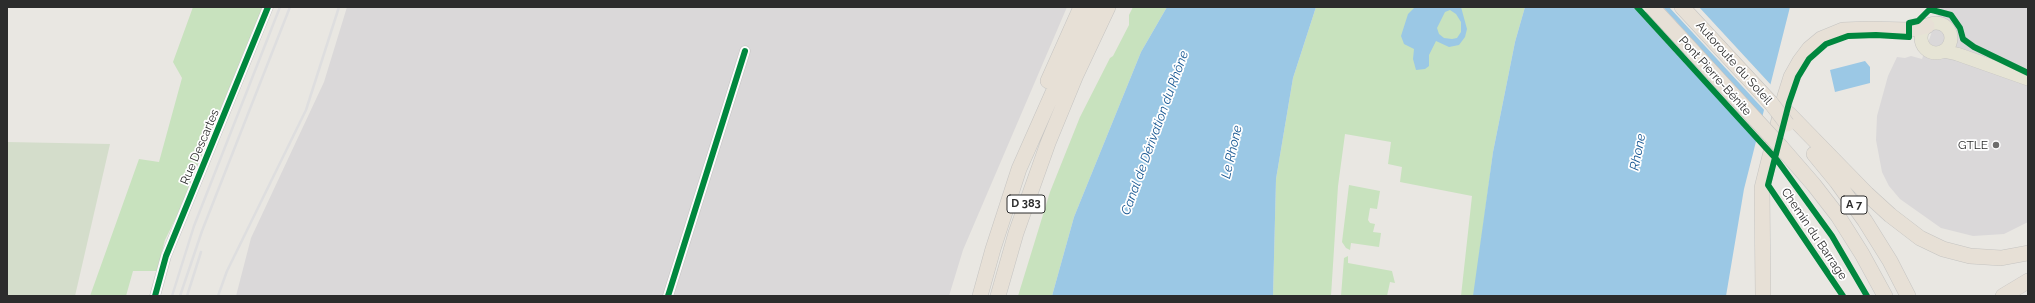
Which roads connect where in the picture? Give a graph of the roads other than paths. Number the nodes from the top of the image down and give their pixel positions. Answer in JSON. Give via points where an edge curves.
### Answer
{"nodes":[{"id":1,"x":268,"y":7,"type":"edge"},
{"id":2,"x":1081,"y":7,"type":"edge"},
{"id":3,"x":1095,"y":7,"type":"edge"},
{"id":4,"x":1108,"y":7,"type":"edge"},
{"id":5,"x":1120,"y":7,"type":"edge"},
{"id":6,"x":1652,"y":7,"type":"edge"},
{"id":7,"x":1682,"y":7,"type":"edge"},
{"id":8,"x":1927,"y":26,"type":"junction"},
{"id":9,"x":1951,"y":34,"type":"junction"},
{"id":10,"x":745,"y":51,"type":"dead end"},
{"id":11,"x":1943,"y":51,"type":"junction"},
{"id":12,"x":1994,"y":66,"type":"junction"},
{"id":13,"x":2028,"y":79,"type":"edge"},
{"id":14,"x":1061,"y":114,"type":"junction"},
{"id":15,"x":1788,"y":119,"type":"junction"},
{"id":16,"x":1019,"y":169,"type":"junction"},
{"id":17,"x":2028,"y":253,"type":"edge"},
{"id":18,"x":2028,"y":280,"type":"edge"},
{"id":19,"x":155,"y":296,"type":"edge"},
{"id":20,"x":668,"y":296,"type":"edge"},
{"id":21,"x":980,"y":296,"type":"edge"},
{"id":22,"x":998,"y":296,"type":"edge"},
{"id":23,"x":1763,"y":296,"type":"edge"},
{"id":24,"x":1885,"y":296,"type":"edge"},
{"id":25,"x":1908,"y":296,"type":"edge"},
{"id":26,"x":2003,"y":296,"type":"edge"}],
"edges":[{"from":1,"to":19,"type":"street","name":"Rue Descartes","via":[[166,256]]},
{"from":2,"to":16,"type":"highway","via":[[1028,129]]},
{"from":3,"to":16,"type":"highway","number":"D 383","via":[[1058,81]]},
{"from":4,"to":14,"type":"highway","number":"D 383"},
{"from":5,"to":14,"type":"highway"},
{"from":6,"to":24,"type":"highway","name":"Autoroute du Soleil","number":"A 7","bridge":true,"via":[[1814,185],[1838,216]]},
{"from":7,"to":15,"type":"highway","name":"Autoroute du Soleil","number":"A 7","bridge":true,"via":[[1770,103]]},
{"from":8,"to":9,"type":"main road","via":[[1940,23]]},
{"from":8,"to":11,"type":"main road","via":[[1922,37],[1924,46],[1934,53]]},
{"from":8,"to":23,"type":"highway","via":[[1908,30],[1843,30],[1821,39],[1800,61],[1785,96],[1762,188]]},
{"from":9,"to":11,"type":"main road","via":[[1949,46]]},
{"from":9,"to":12,"type":"main road","via":[[1967,50]]},
{"from":10,"to":20,"type":"street"},
{"from":11,"to":12,"type":"main road"},
{"from":12,"to":13,"type":"main road"},
{"from":14,"to":22,"type":"highway","number":"D 383","via":[[1025,207]]},
{"from":15,"to":17,"type":"highway","via":[[1890,215],[1920,238],[1943,249],[1970,256],[2001,258]]},
{"from":15,"to":25,"type":"highway","name":"Autoroute du Soleil","number":"A 7","via":[[1852,202],[1882,248]]},
{"from":16,"to":21,"type":"highway","number":"D 383"},
{"from":18,"to":26,"type":"highway"}]}
